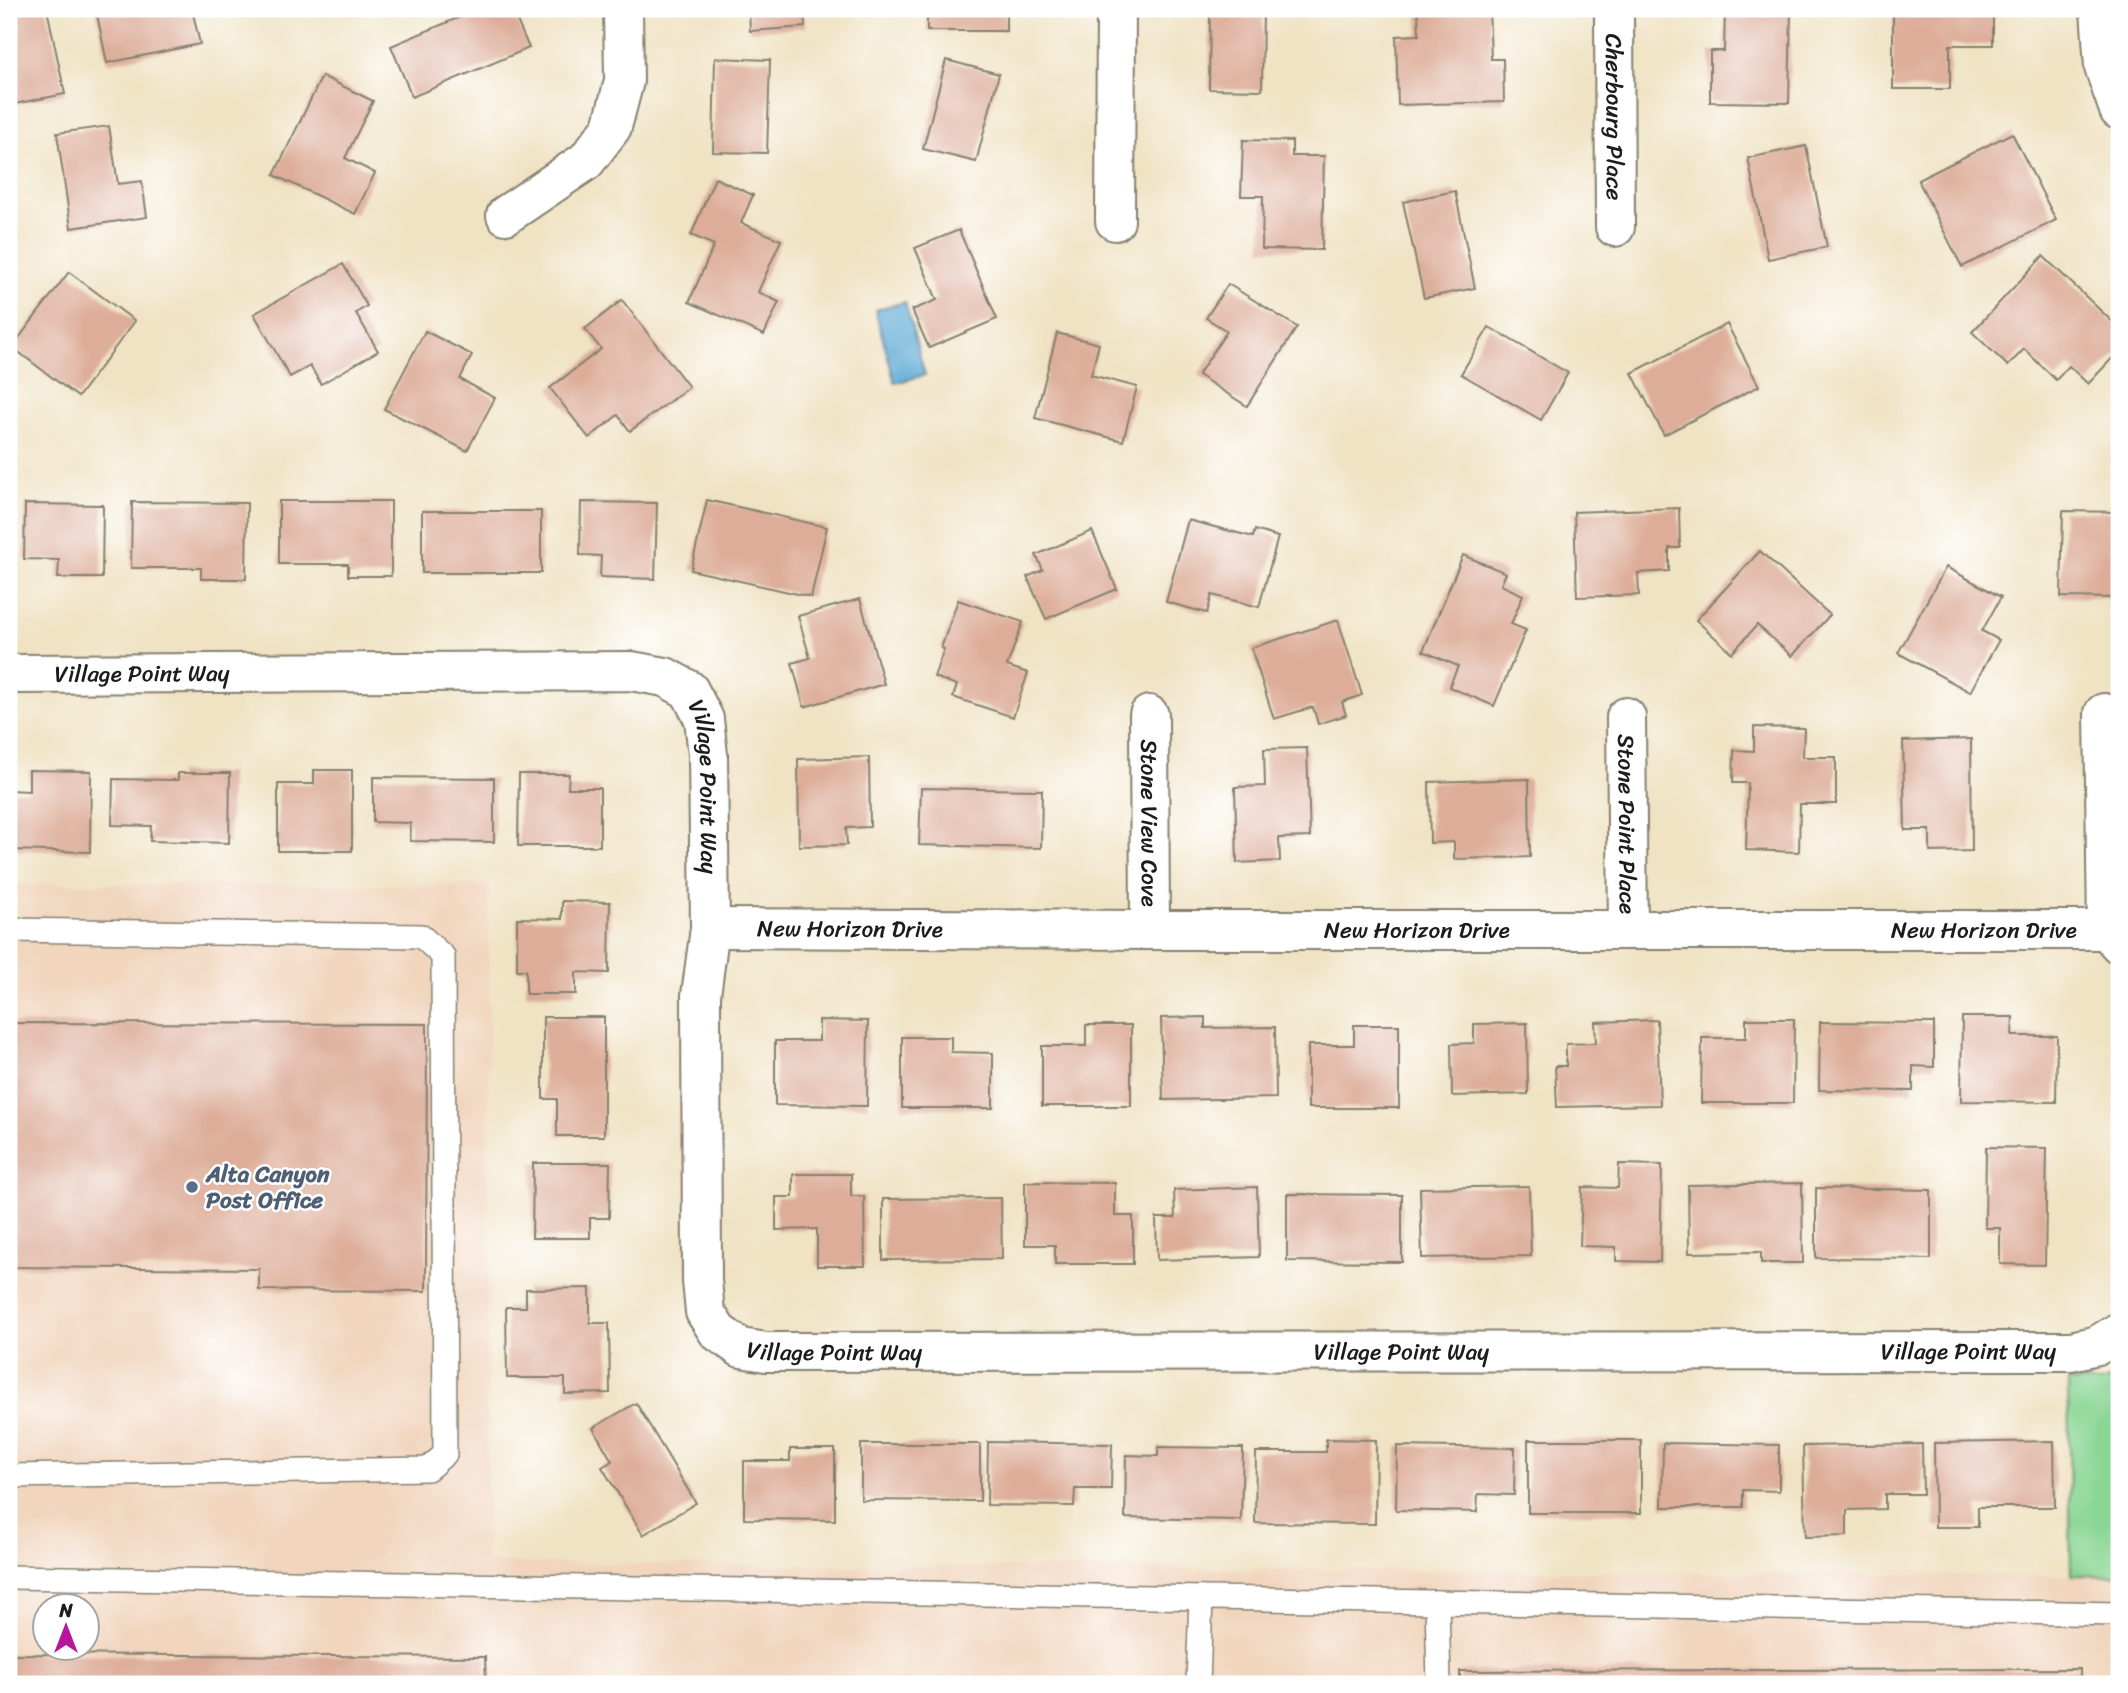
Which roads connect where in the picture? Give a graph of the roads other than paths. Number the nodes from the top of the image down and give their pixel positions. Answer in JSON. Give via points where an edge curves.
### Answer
{"nodes":[{"id":1,"x":623,"y":9,"type":"edge"},
{"id":2,"x":1116,"y":9,"type":"edge"},
{"id":3,"x":1614,"y":9,"type":"edge"},
{"id":4,"x":2100,"y":9,"type":"edge"},
{"id":5,"x":2119,"y":110,"type":"edge"},
{"id":6,"x":506,"y":215,"type":"dead end"},
{"id":7,"x":1115,"y":221,"type":"dead end"},
{"id":8,"x":1615,"y":227,"type":"dead end"},
{"id":9,"x":9,"y":674,"type":"edge"},
{"id":10,"x":2104,"y":713,"type":"dead end"},
{"id":11,"x":1149,"y":715,"type":"dead end"},
{"id":12,"x":1626,"y":717,"type":"dead end"},
{"id":13,"x":710,"y":928,"type":"junction"},
{"id":14,"x":9,"y":930,"type":"edge"},
{"id":15,"x":1150,"y":930,"type":"junction"},
{"id":16,"x":1628,"y":930,"type":"junction"},
{"id":17,"x":2113,"y":937,"type":"edge"},
{"id":18,"x":2119,"y":1332,"type":"edge"},
{"id":19,"x":9,"y":1476,"type":"edge"},
{"id":20,"x":9,"y":1577,"type":"edge"},
{"id":21,"x":1201,"y":1598,"type":"junction"},
{"id":22,"x":1437,"y":1602,"type":"junction"},
{"id":23,"x":2119,"y":1614,"type":"edge"},
{"id":24,"x":1198,"y":1684,"type":"edge"},
{"id":25,"x":1439,"y":1684,"type":"edge"}],
"edges":[{"from":1,"to":6,"type":"street","via":[[624,81],[612,127],[586,161]]},
{"from":2,"to":7,"type":"street"},
{"from":3,"to":8,"type":"street","name":"Cherbourg Place"},
{"from":4,"to":5,"type":"street","via":[[2104,67]]},
{"from":9,"to":13,"type":"street","name":"Village Point Way","via":[[631,671],[665,677],[689,690],[704,719]]},
{"from":10,"to":17,"type":"street"},
{"from":11,"to":15,"type":"street","name":"Stone View Cove"},
{"from":12,"to":16,"type":"street","name":"Stone Point Place"},
{"from":13,"to":15,"type":"street","name":"New Horizon Drive"},
{"from":13,"to":18,"type":"street","name":"Village Point Way","via":[[701,995],[702,1281],[705,1312],[718,1332],[741,1348],[766,1352],[2071,1351],[2098,1345]]},
{"from":14,"to":19,"type":"lane","via":[[421,936],[443,956],[445,1454],[428,1469]]},
{"from":15,"to":16,"type":"street","name":"New Horizon Drive"},
{"from":16,"to":17,"type":"street","name":"New Horizon Drive"},
{"from":20,"to":21,"type":"lane"},
{"from":21,"to":22,"type":"lane"},
{"from":21,"to":24,"type":"lane"},
{"from":22,"to":23,"type":"lane"},
{"from":22,"to":25,"type":"lane"}]}
